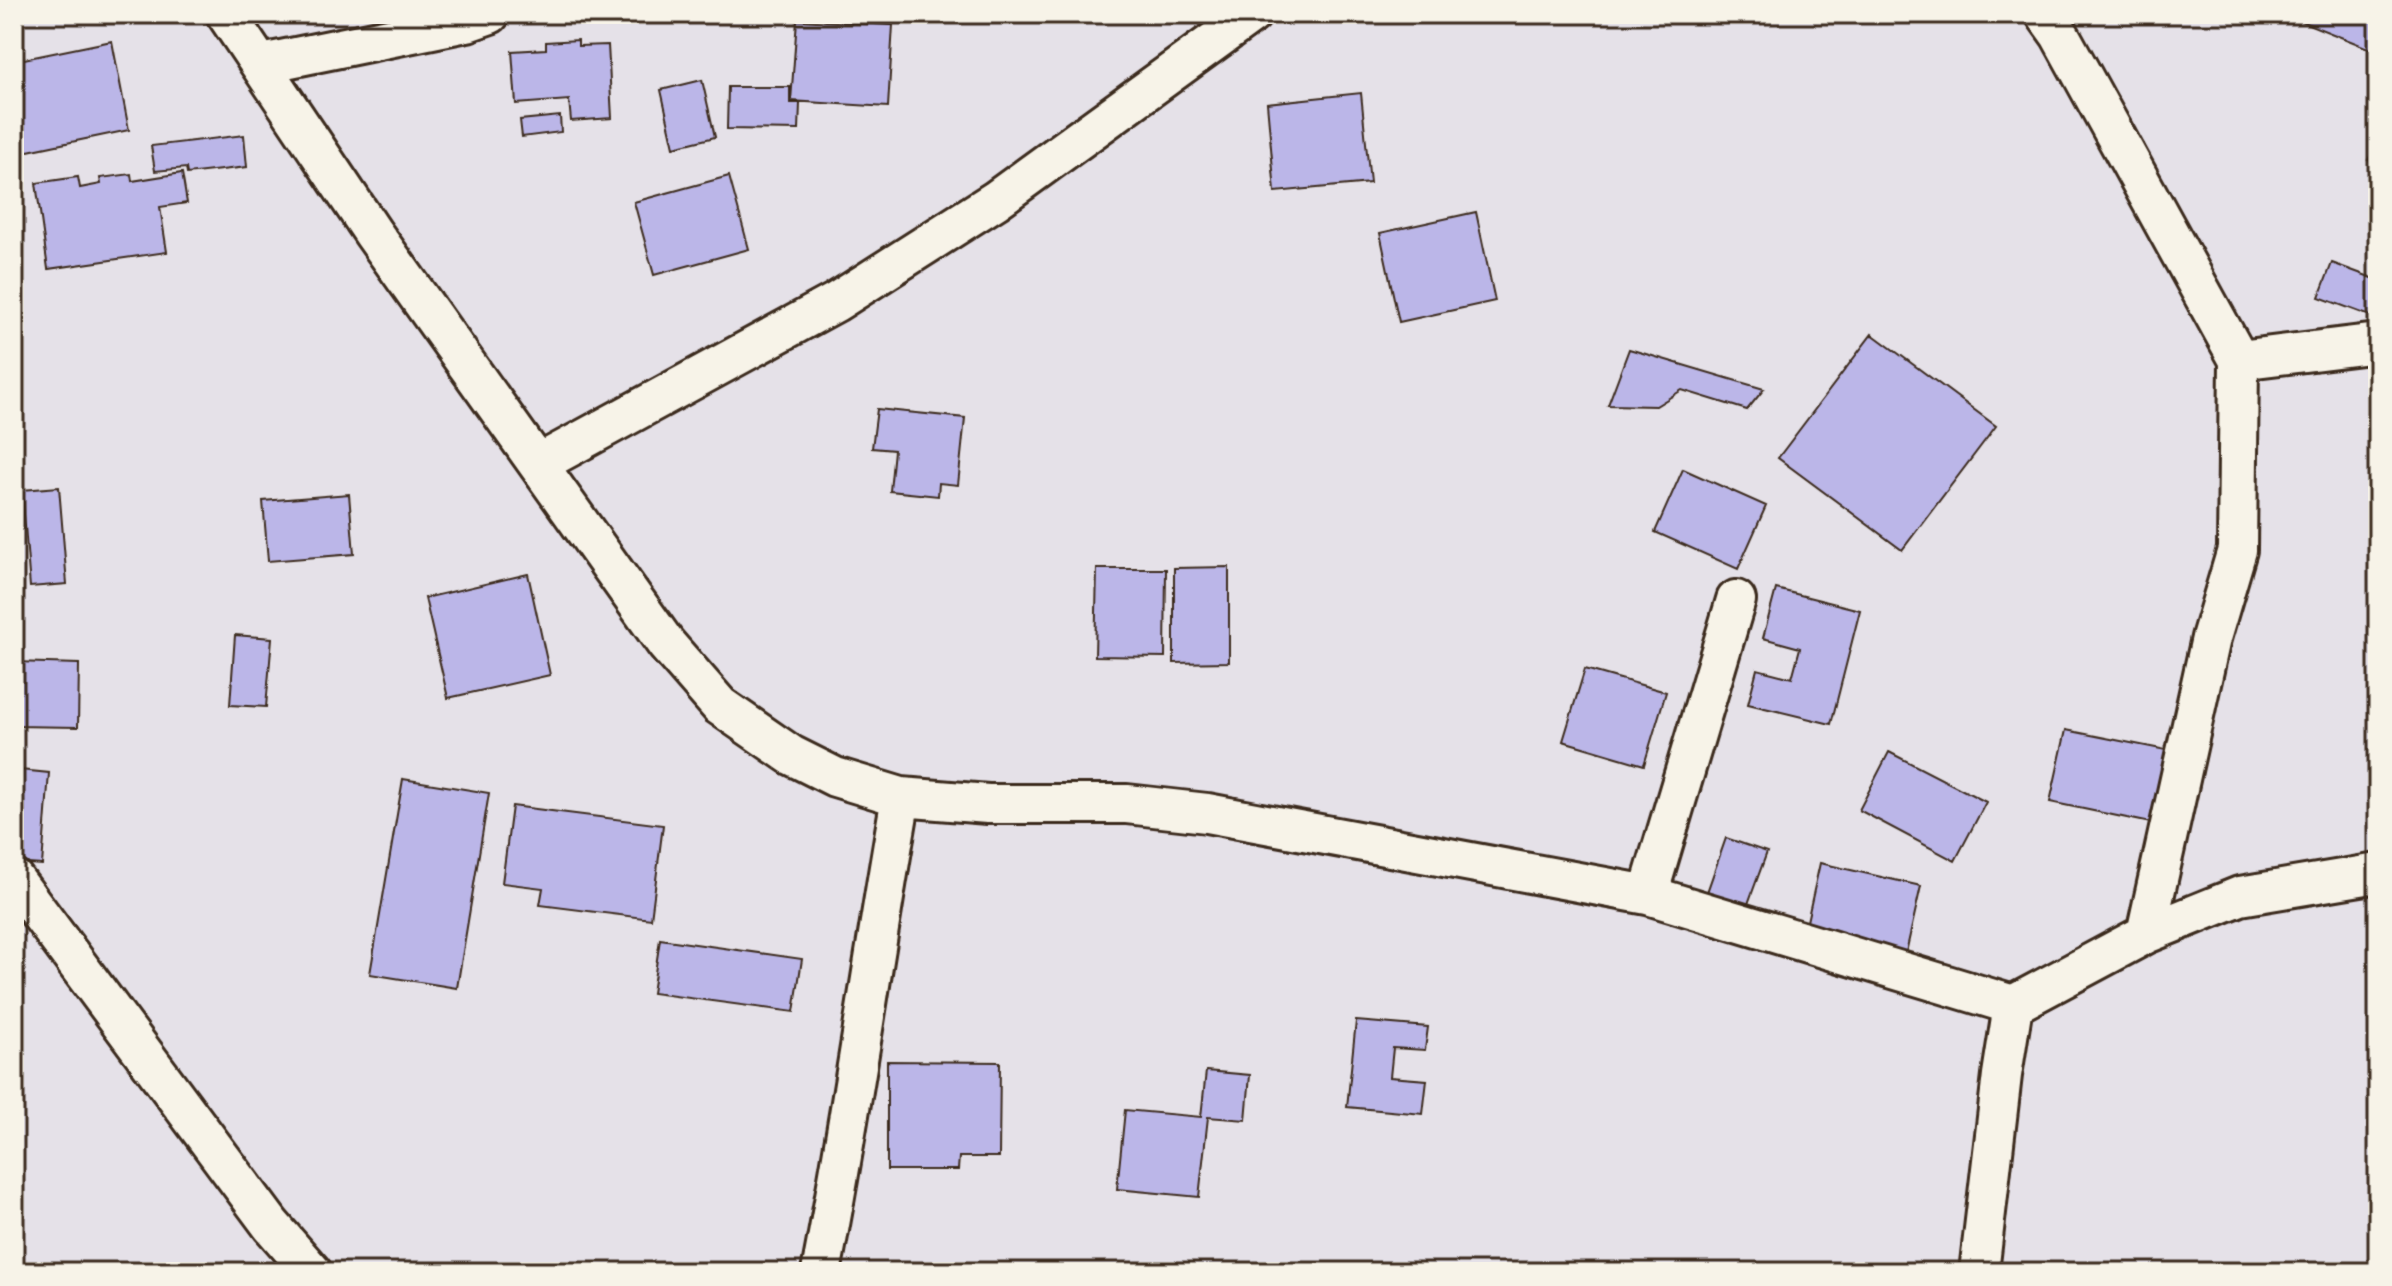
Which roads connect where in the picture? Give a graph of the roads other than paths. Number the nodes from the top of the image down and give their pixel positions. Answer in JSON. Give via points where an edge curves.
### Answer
{"nodes":[{"id":1,"x":226,"y":14,"type":"edge"},
{"id":2,"x":490,"y":14,"type":"edge"},
{"id":3,"x":1252,"y":14,"type":"edge"},
{"id":4,"x":2045,"y":14,"type":"edge"},
{"id":5,"x":261,"y":64,"type":"junction"},
{"id":6,"x":2378,"y":343,"type":"edge"},
{"id":7,"x":2239,"y":360,"type":"junction"},
{"id":8,"x":540,"y":463,"type":"junction"},
{"id":9,"x":1736,"y":600,"type":"dead end"},
{"id":10,"x":901,"y":797,"type":"junction"},
{"id":11,"x":2378,"y":873,"type":"edge"},
{"id":12,"x":1648,"y":895,"type":"junction"},
{"id":13,"x":20,"y":897,"type":"edge"},
{"id":14,"x":2146,"y":934,"type":"junction"},
{"id":15,"x":2013,"y":1005,"type":"junction"},
{"id":16,"x":312,"y":1272,"type":"edge"},
{"id":17,"x":821,"y":1272,"type":"edge"},
{"id":18,"x":1979,"y":1272,"type":"edge"}],
"edges":[{"from":1,"to":5,"type":"street"},
{"from":2,"to":5,"type":"street"},
{"from":3,"to":8,"type":"street","via":[[996,200],[836,302]]},
{"from":4,"to":7,"type":"street"},
{"from":5,"to":8,"type":"street","via":[[373,233]]},
{"from":6,"to":7,"type":"street"},
{"from":7,"to":14,"type":"street","via":[[2237,550],[2211,638]]},
{"from":8,"to":10,"type":"street","via":[[666,644],[720,706],[791,755],[835,777]]},
{"from":9,"to":12,"type":"street"},
{"from":10,"to":12,"type":"street","via":[[988,804],[1127,804],[1207,813]]},
{"from":10,"to":17,"type":"street"},
{"from":11,"to":14,"type":"street","via":[[2240,896]]},
{"from":12,"to":15,"type":"street"},
{"from":13,"to":16,"type":"street"},
{"from":14,"to":15,"type":"street"},
{"from":15,"to":18,"type":"street"}]}
